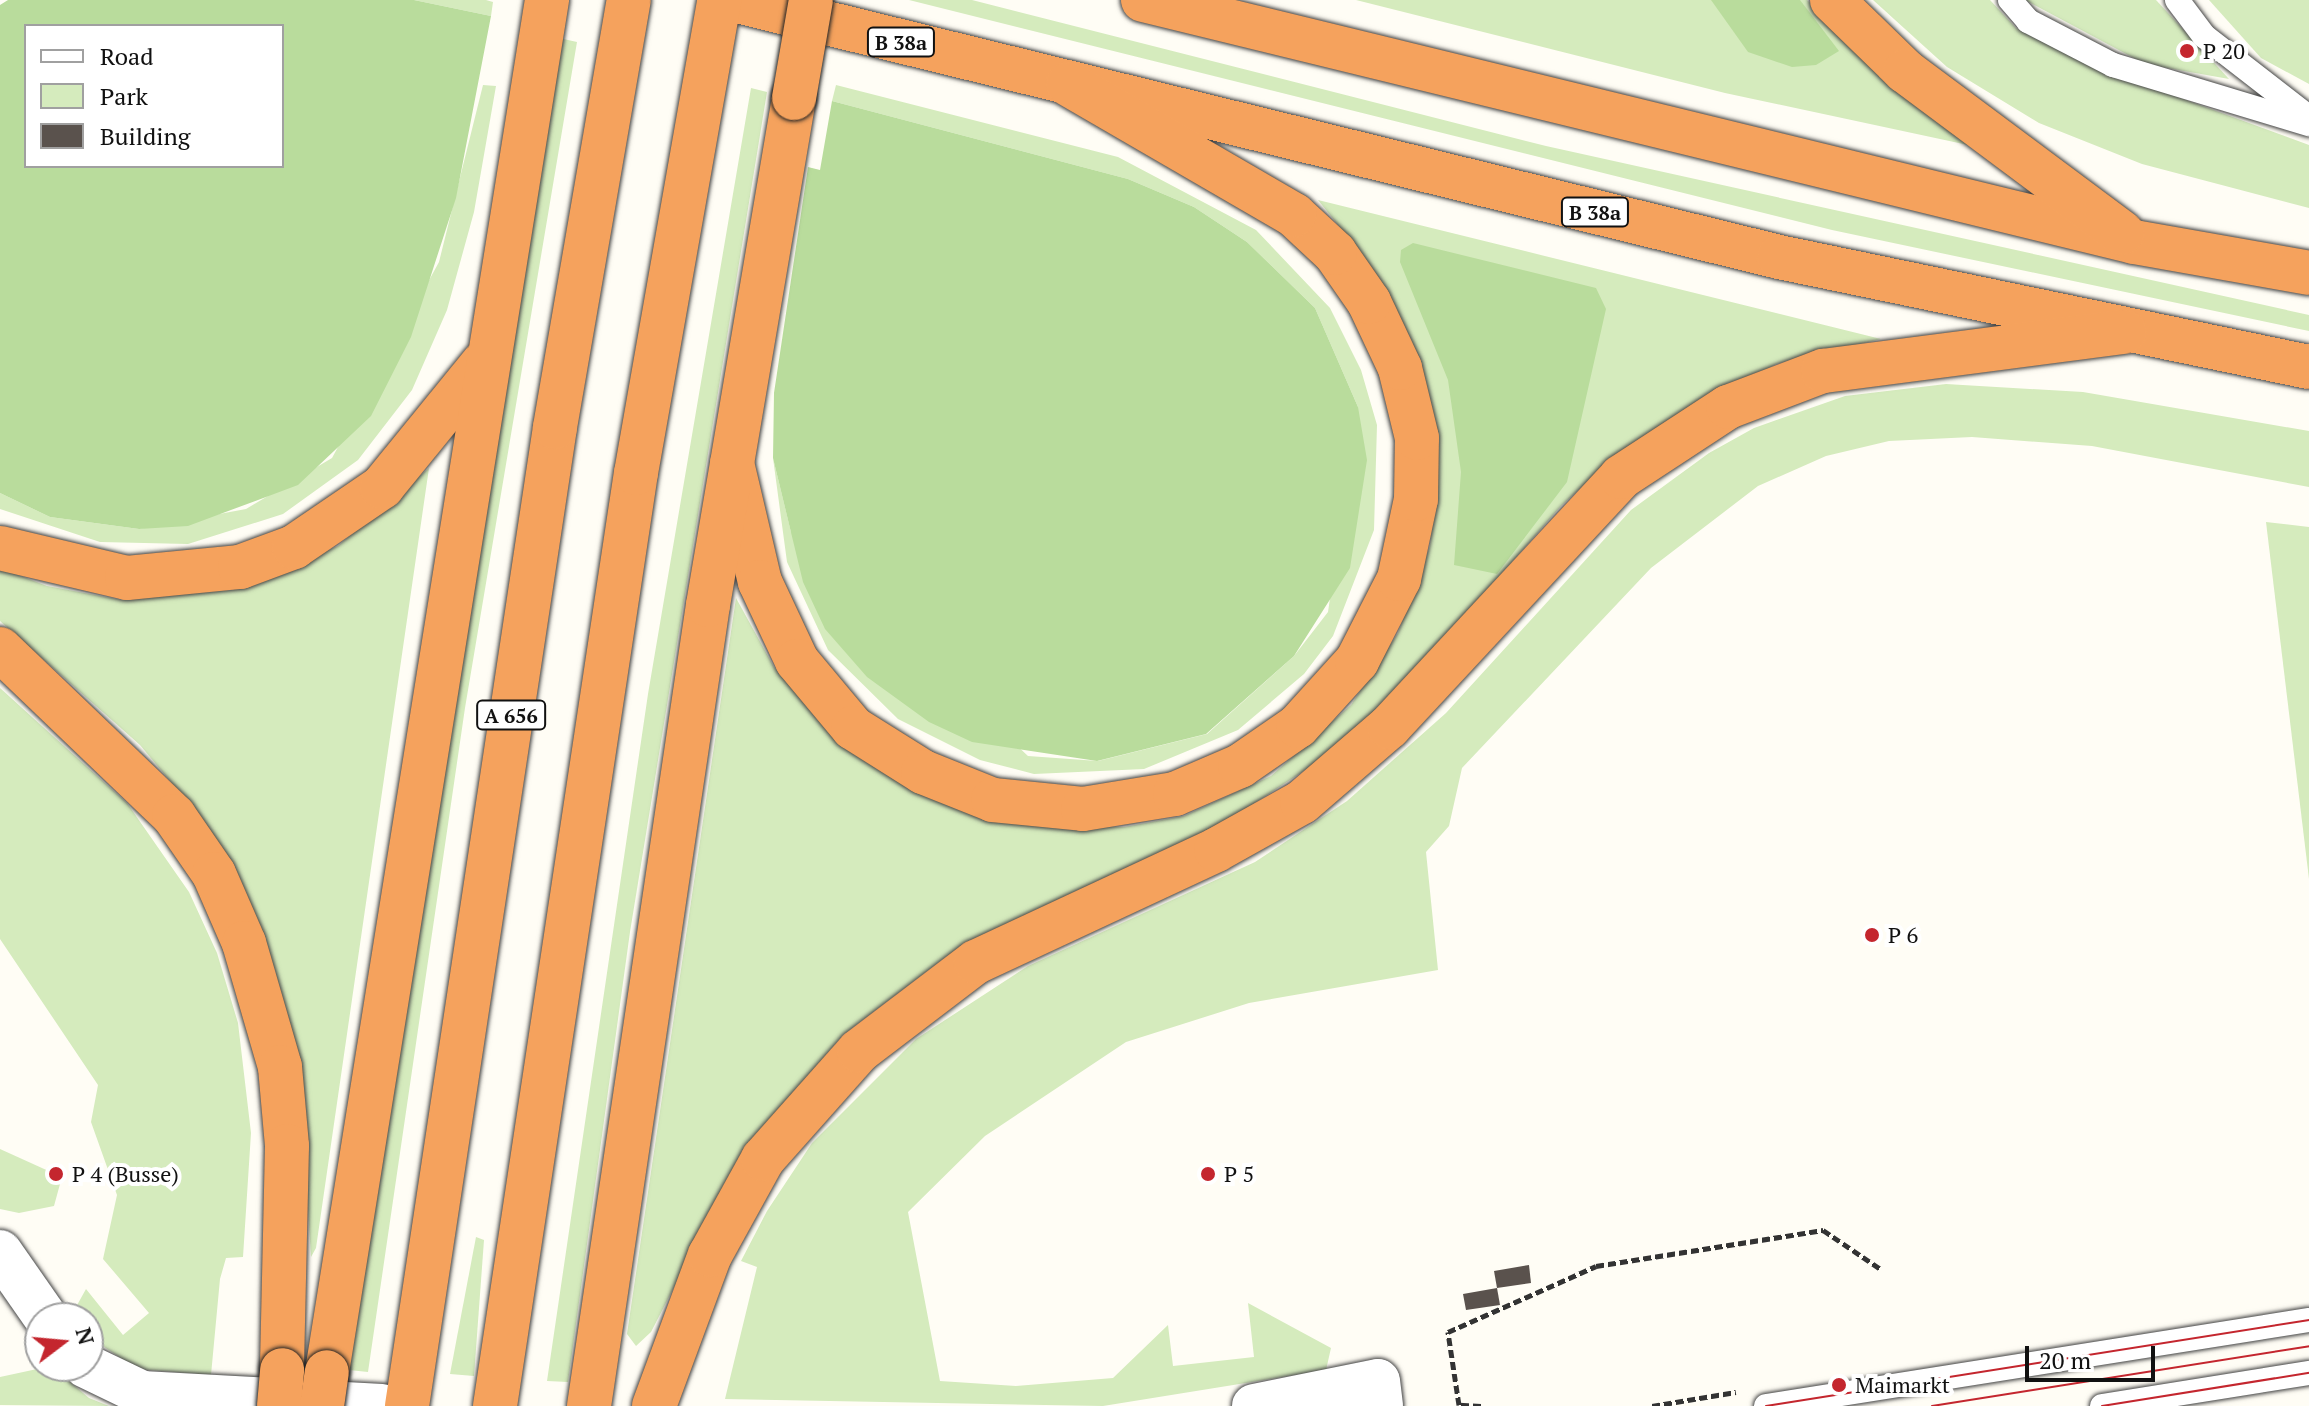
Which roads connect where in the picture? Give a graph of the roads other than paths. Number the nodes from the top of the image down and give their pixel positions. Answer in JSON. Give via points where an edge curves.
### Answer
{"nodes":[{"id":1,"x":629,"y":0,"type":"edge"},
{"id":2,"x":719,"y":0,"type":"edge"},
{"id":3,"x":733,"y":0,"type":"edge"},
{"id":4,"x":811,"y":0,"type":"edge"},
{"id":5,"x":1143,"y":0,"type":"edge"},
{"id":6,"x":1832,"y":0,"type":"edge"},
{"id":7,"x":2010,"y":0,"type":"edge"},
{"id":8,"x":2177,"y":0,"type":"edge"},
{"id":9,"x":544,"y":18,"type":"edge"},
{"id":10,"x":1068,"y":84,"type":"junction"},
{"id":11,"x":2309,"y":117,"type":"edge"},
{"id":12,"x":2309,"y":124,"type":"edge"},
{"id":13,"x":2134,"y":242,"type":"junction"},
{"id":14,"x":2309,"y":273,"type":"edge"},
{"id":15,"x":2124,"y":332,"type":"junction"},
{"id":16,"x":484,"y":361,"type":"junction"},
{"id":17,"x":2309,"y":367,"type":"edge"},
{"id":18,"x":732,"y":463,"type":"junction"},
{"id":19,"x":0,"y":548,"type":"edge"},
{"id":20,"x":0,"y":649,"type":"edge"},
{"id":21,"x":0,"y":1252,"type":"edge"},
{"id":22,"x":35,"y":1302,"type":"edge"},
{"id":23,"x":2309,"y":1320,"type":"edge"},
{"id":24,"x":2309,"y":1373,"type":"edge"},
{"id":25,"x":104,"y":1375,"type":"edge"},
{"id":26,"x":280,"y":1388,"type":"edge"},
{"id":27,"x":325,"y":1389,"type":"edge"},
{"id":28,"x":497,"y":1394,"type":"edge"},
{"id":29,"x":1379,"y":1394,"type":"edge"},
{"id":30,"x":400,"y":1396,"type":"edge"},
{"id":31,"x":590,"y":1396,"type":"edge"},
{"id":32,"x":656,"y":1398,"type":"edge"},
{"id":33,"x":1254,"y":1406,"type":"edge"},
{"id":34,"x":1766,"y":1406,"type":"edge"},
{"id":35,"x":2102,"y":1406,"type":"edge"}],
"edges":[{"from":1,"to":30,"type":"highway","number":"A 656"},
{"from":2,"to":28,"type":"highway","via":[[631,505]]},
{"from":3,"to":10,"type":"highway","number":"B 38a"},
{"from":4,"to":18,"type":"highway","bridge":true},
{"from":5,"to":13,"type":"highway"},
{"from":6,"to":13,"type":"highway","via":[[1905,71]]},
{"from":7,"to":12,"type":"lane","via":[[2028,21],[2113,65]]},
{"from":8,"to":11,"type":"lane","via":[[2221,51]]},
{"from":9,"to":16,"type":"highway"},
{"from":10,"to":15,"type":"highway","number":"B 38a","via":[[1763,253]]},
{"from":10,"to":18,"type":"highway","via":[[1294,215],[1335,253],[1369,302],[1400,368],[1417,438],[1416,499],[1399,579],[1357,661],[1298,726],[1240,766],[1175,794],[1083,809],[993,800],[923,772],[853,728],[797,661],[760,582]]},
{"from":13,"to":14,"type":"highway"},
{"from":15,"to":17,"type":"highway","number":"B 38a"},
{"from":15,"to":32,"type":"highway","via":[[1823,371],[1684,432],[1621,477],[1389,727],[1302,802],[1216,850],[976,962],[859,1051],[763,1159],[710,1255]]},
{"from":16,"to":19,"type":"highway","via":[[382,487],[294,547],[240,567],[127,578],[77,572]]},
{"from":16,"to":27,"type":"highway"},
{"from":18,"to":31,"type":"highway"},
{"from":20,"to":26,"type":"highway","via":[[174,816],[214,874],[244,943],[280,1067],[287,1146]]},
{"from":21,"to":22,"type":"street"},
{"from":23,"to":34,"type":"lane"},
{"from":24,"to":35,"type":"lane"},
{"from":25,"to":30,"type":"street","via":[[142,1393]]},
{"from":29,"to":33,"type":"street"}]}
